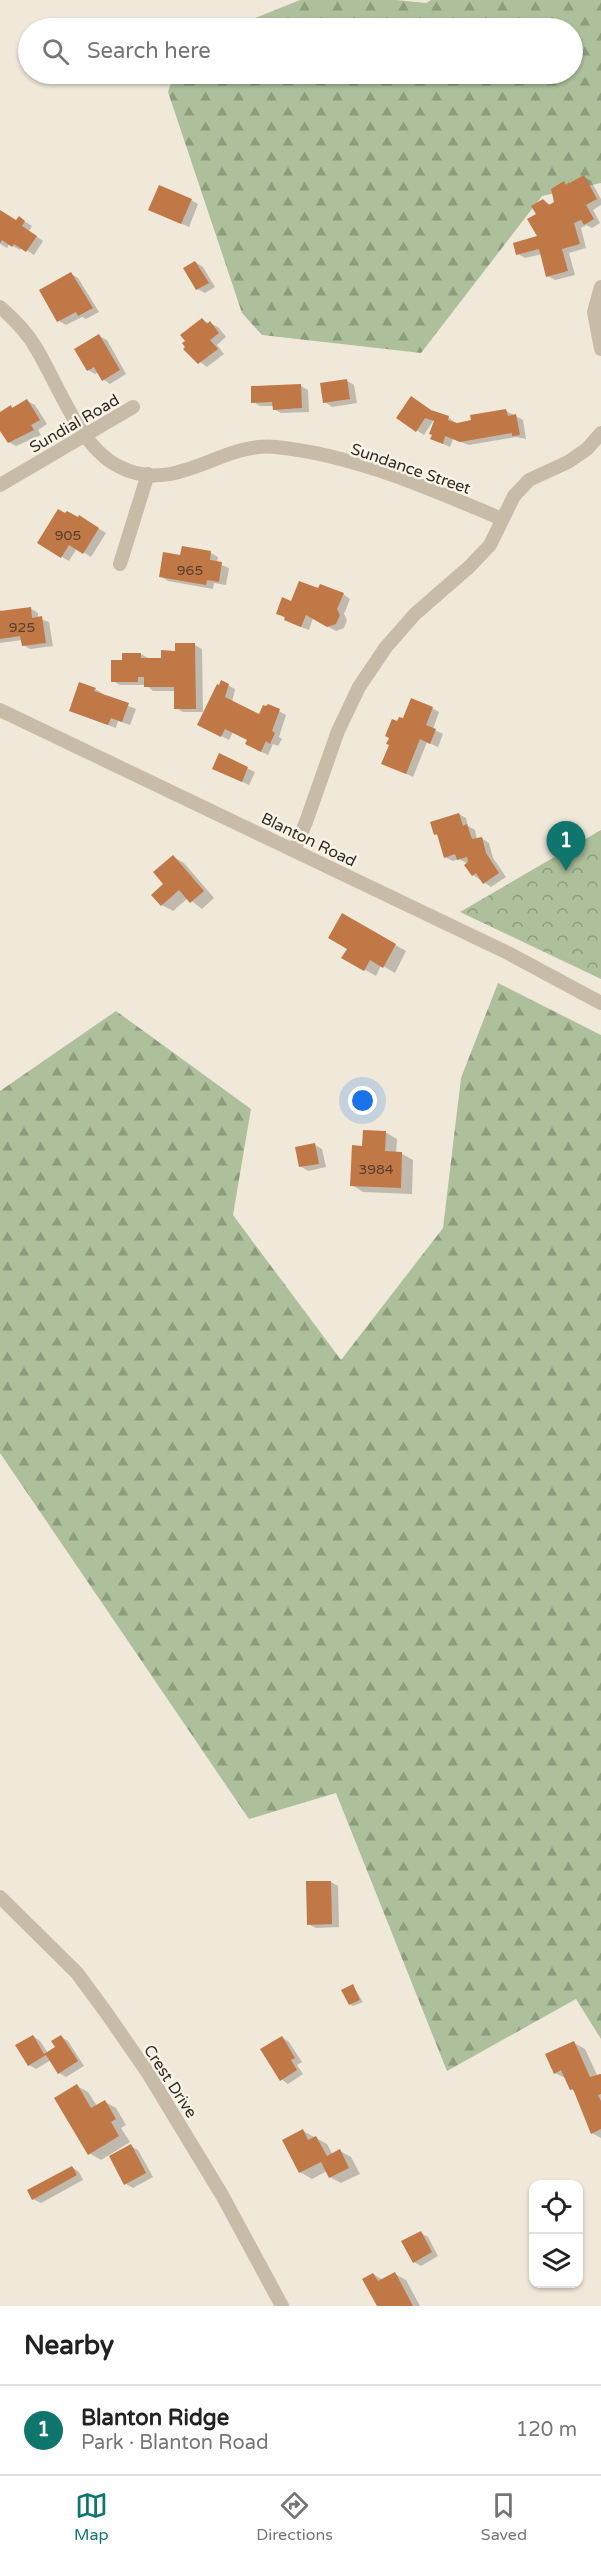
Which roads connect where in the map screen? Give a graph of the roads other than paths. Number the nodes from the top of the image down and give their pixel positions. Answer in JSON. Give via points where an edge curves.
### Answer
{"nodes":[{"id":1,"x":601,"y":287,"type":"edge"},
{"id":2,"x":0,"y":307,"type":"edge"},
{"id":3,"x":601,"y":349,"type":"edge"},
{"id":4,"x":133,"y":407,"type":"dead end"},
{"id":5,"x":601,"y":433,"type":"edge"},
{"id":6,"x":85,"y":436,"type":"junction"},
{"id":7,"x":148,"y":474,"type":"junction"},
{"id":8,"x":0,"y":485,"type":"edge"},
{"id":9,"x":502,"y":519,"type":"junction"},
{"id":10,"x":120,"y":564,"type":"dead end"},
{"id":11,"x":0,"y":710,"type":"edge"},
{"id":12,"x":294,"y":850,"type":"junction"},
{"id":13,"x":601,"y":1003,"type":"edge"},
{"id":14,"x":0,"y":1897,"type":"edge"},
{"id":15,"x":282,"y":2306,"type":"edge"}],
"edges":[{"from":1,"to":3,"type":"street","via":[[594,312]]},
{"from":2,"to":6,"type":"street","name":"Sundance Street","via":[[16,320],[35,346]]},
{"from":4,"to":6,"type":"street","name":"Sundial Road"},
{"from":5,"to":9,"type":"street","via":[[568,462],[529,480],[514,496]]},
{"from":6,"to":7,"type":"street","name":"Sundance Street","via":[[117,466]]},
{"from":6,"to":8,"type":"street","name":"Sundial Road"},
{"from":7,"to":9,"type":"street","name":"Sundance Street","via":[[175,475],[229,454],[274,446],[364,466]]},
{"from":7,"to":10,"type":"street"},
{"from":9,"to":12,"type":"street","via":[[490,545],[415,614],[359,687],[338,731]]},
{"from":11,"to":12,"type":"street","name":"Blanton Road"},
{"from":12,"to":13,"type":"street","name":"Blanton Road","via":[[508,953]]},
{"from":14,"to":15,"type":"street","name":"Crest Drive","via":[[77,1974],[118,2029],[222,2194]]}]}
